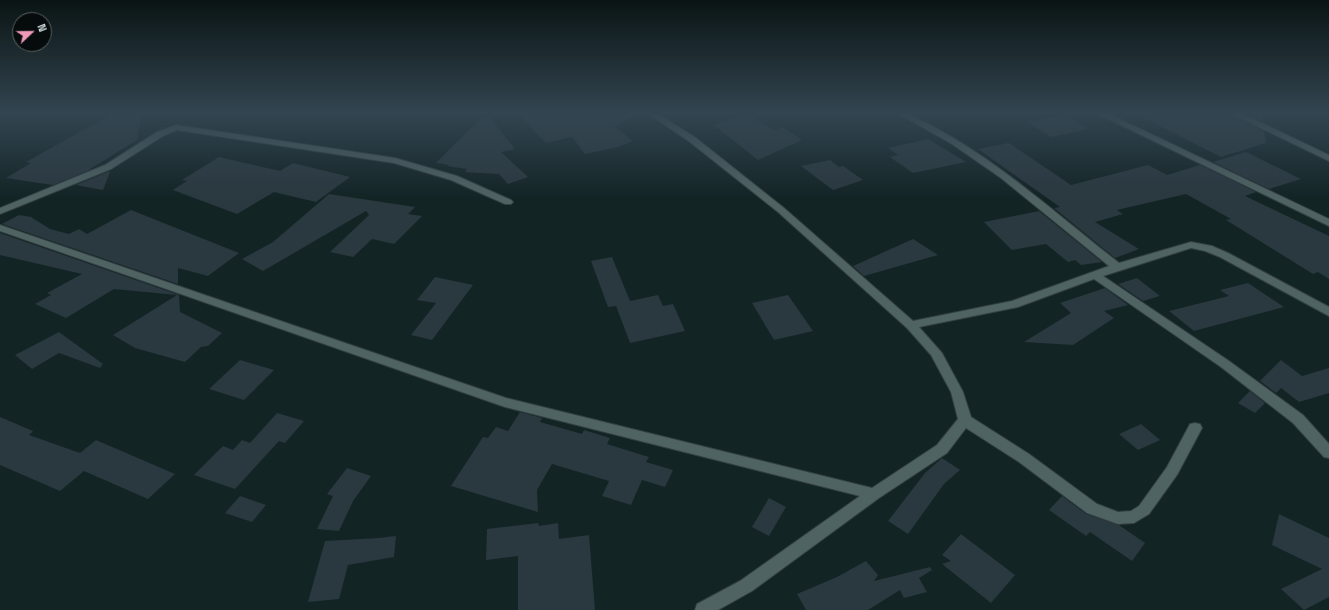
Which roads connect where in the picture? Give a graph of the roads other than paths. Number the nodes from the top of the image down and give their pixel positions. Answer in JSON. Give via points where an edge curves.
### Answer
{"nodes":[{"id":1,"x":148,"y":141,"type":"edge"},
{"id":2,"x":269,"y":141,"type":"edge"},
{"id":3,"x":695,"y":141,"type":"edge"},
{"id":4,"x":954,"y":141,"type":"edge"},
{"id":5,"x":1160,"y":141,"type":"edge"},
{"id":6,"x":1293,"y":141,"type":"edge"},
{"id":7,"x":1329,"y":158,"type":"edge"},
{"id":8,"x":508,"y":202,"type":"dead end"},
{"id":9,"x":0,"y":211,"type":"edge"},
{"id":10,"x":1329,"y":224,"type":"edge"},
{"id":11,"x":0,"y":228,"type":"edge"},
{"id":12,"x":1117,"y":267,"type":"junction"},
{"id":13,"x":1095,"y":275,"type":"junction"},
{"id":14,"x":1329,"y":312,"type":"edge"},
{"id":15,"x":911,"y":325,"type":"junction"},
{"id":16,"x":965,"y":420,"type":"junction"},
{"id":17,"x":1195,"y":428,"type":"dead end"},
{"id":18,"x":1329,"y":453,"type":"edge"},
{"id":19,"x":874,"y":494,"type":"junction"},
{"id":20,"x":703,"y":610,"type":"edge"}],
"edges":[{"from":1,"to":9,"type":"street","via":[[108,167]]},
{"from":2,"to":8,"type":"street","via":[[395,161],[454,178]]},
{"from":3,"to":15,"type":"street","via":[[781,210]]},
{"from":4,"to":12,"type":"street","via":[[1004,176]]},
{"from":5,"to":10,"type":"street"},
{"from":6,"to":7,"type":"street"},
{"from":11,"to":19,"type":"street","via":[[505,402]]},
{"from":12,"to":13,"type":"street"},
{"from":12,"to":14,"type":"street","via":[[1191,245],[1208,248]]},
{"from":13,"to":15,"type":"street","via":[[1014,304]]},
{"from":13,"to":18,"type":"street","via":[[1224,364],[1298,419]]},
{"from":15,"to":16,"type":"street","via":[[936,353],[957,392]]},
{"from":16,"to":17,"type":"street","via":[[1024,458],[1092,509],[1118,518],[1134,518],[1144,510],[1172,471]]},
{"from":16,"to":19,"type":"street","via":[[942,449]]},
{"from":19,"to":20,"type":"street","via":[[746,586]]}]}
